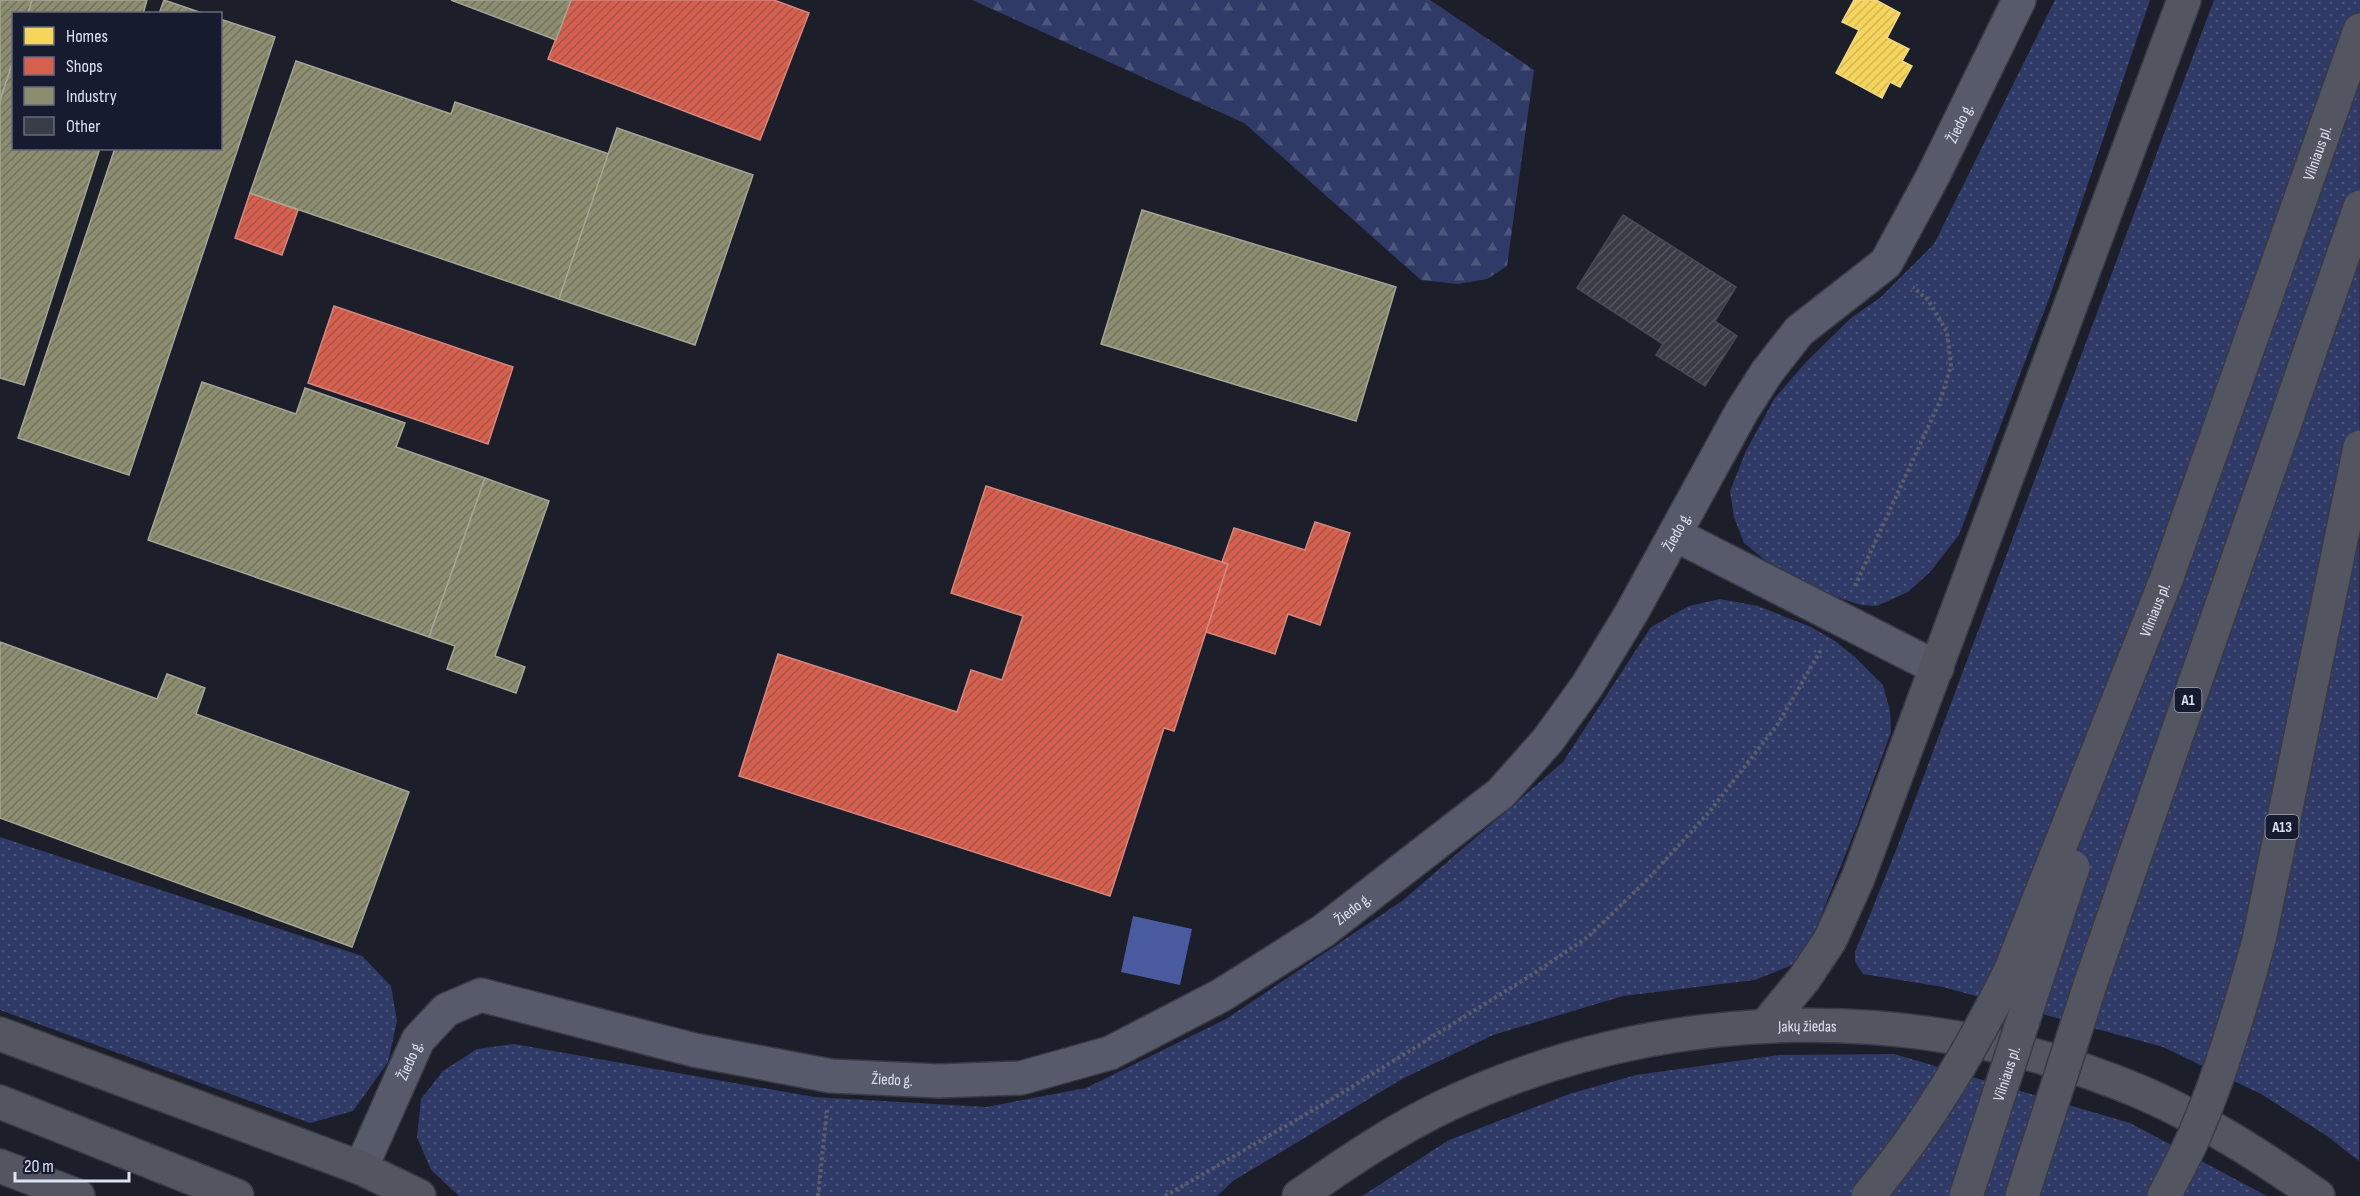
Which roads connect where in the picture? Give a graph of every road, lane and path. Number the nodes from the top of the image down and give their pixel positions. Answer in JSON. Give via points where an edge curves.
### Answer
{"nodes":[{"id":1,"x":2019,"y":0,"type":"edge"},
{"id":2,"x":2184,"y":0,"type":"edge"},
{"id":3,"x":2360,"y":30,"type":"edge"},
{"id":4,"x":2360,"y":207,"type":"edge"},
{"id":5,"x":1886,"y":263,"type":"junction"},
{"id":6,"x":2360,"y":447,"type":"edge"},
{"id":7,"x":1676,"y":535,"type":"junction"},
{"id":8,"x":2166,"y":580,"type":"junction"},
{"id":9,"x":1840,"y":618,"type":"junction"},
{"id":10,"x":1937,"y":668,"type":"junction"},
{"id":11,"x":1766,"y":1025,"type":"junction"},
{"id":12,"x":0,"y":1034,"type":"edge"},
{"id":13,"x":831,"y":1076,"type":"junction"},
{"id":14,"x":0,"y":1102,"type":"edge"},
{"id":15,"x":0,"y":1166,"type":"edge"},
{"id":16,"x":361,"y":1168,"type":"junction"},
{"id":17,"x":78,"y":1196,"type":"edge"},
{"id":18,"x":237,"y":1196,"type":"edge"},
{"id":19,"x":419,"y":1196,"type":"edge"},
{"id":20,"x":818,"y":1196,"type":"edge"},
{"id":21,"x":1165,"y":1196,"type":"edge"},
{"id":22,"x":1299,"y":1196,"type":"edge"},
{"id":23,"x":1868,"y":1196,"type":"edge"},
{"id":24,"x":1966,"y":1196,"type":"edge"},
{"id":25,"x":2022,"y":1196,"type":"edge"},
{"id":26,"x":2164,"y":1196,"type":"edge"},
{"id":27,"x":2318,"y":1196,"type":"edge"}],
"edges":[{"from":1,"to":5,"type":"street","name":"Žiedo g."},
{"from":2,"to":10,"type":"highway"},
{"from":3,"to":8,"type":"highway","name":"Vilniaus pl."},
{"from":4,"to":25,"type":"highway","number":"A1","bridge":true,"via":[[2090,985]]},
{"from":5,"to":7,"type":"street","name":"Žiedo g.","via":[[1799,331],[1767,372]]},
{"from":5,"to":9,"type":"path","via":[[1928,300],[1947,332],[1951,366],[1940,401]]},
{"from":6,"to":26,"type":"highway","number":"A13","bridge":true,"via":[[2259,940],[2220,1072]]},
{"from":7,"to":9,"type":"street"},
{"from":7,"to":13,"type":"street","name":"Žiedo g.","via":[[1587,686],[1502,794],[1323,931],[1220,996],[1110,1053],[1021,1078],[939,1081]]},
{"from":8,"to":23,"type":"highway","bridge":true,"via":[[2010,972],[1980,1033],[1931,1114]]},
{"from":8,"to":24,"type":"highway","name":"Vilniaus pl.","bridge":true},
{"from":9,"to":10,"type":"street"},
{"from":9,"to":21,"type":"path","via":[[1778,724],[1710,811],[1588,937],[1329,1101]]},
{"from":10,"to":11,"type":"highway","via":[[1858,878],[1830,940]]},
{"from":11,"to":22,"type":"highway","name":"Jakų žiedas","via":[[1658,1038],[1579,1056],[1499,1083],[1396,1132]]},
{"from":11,"to":27,"type":"highway","name":"Jakų žiedas","via":[[1835,1024],[1907,1030],[1974,1040],[2069,1065],[2143,1093],[2205,1124]]},
{"from":12,"to":16,"type":"highway"},
{"from":13,"to":16,"type":"street","name":"Žiedo g.","via":[[694,1050],[481,995],[446,1010],[418,1040]]},
{"from":13,"to":20,"type":"path"},
{"from":14,"to":18,"type":"highway"},
{"from":15,"to":17,"type":"highway"},
{"from":16,"to":19,"type":"highway"}]}
